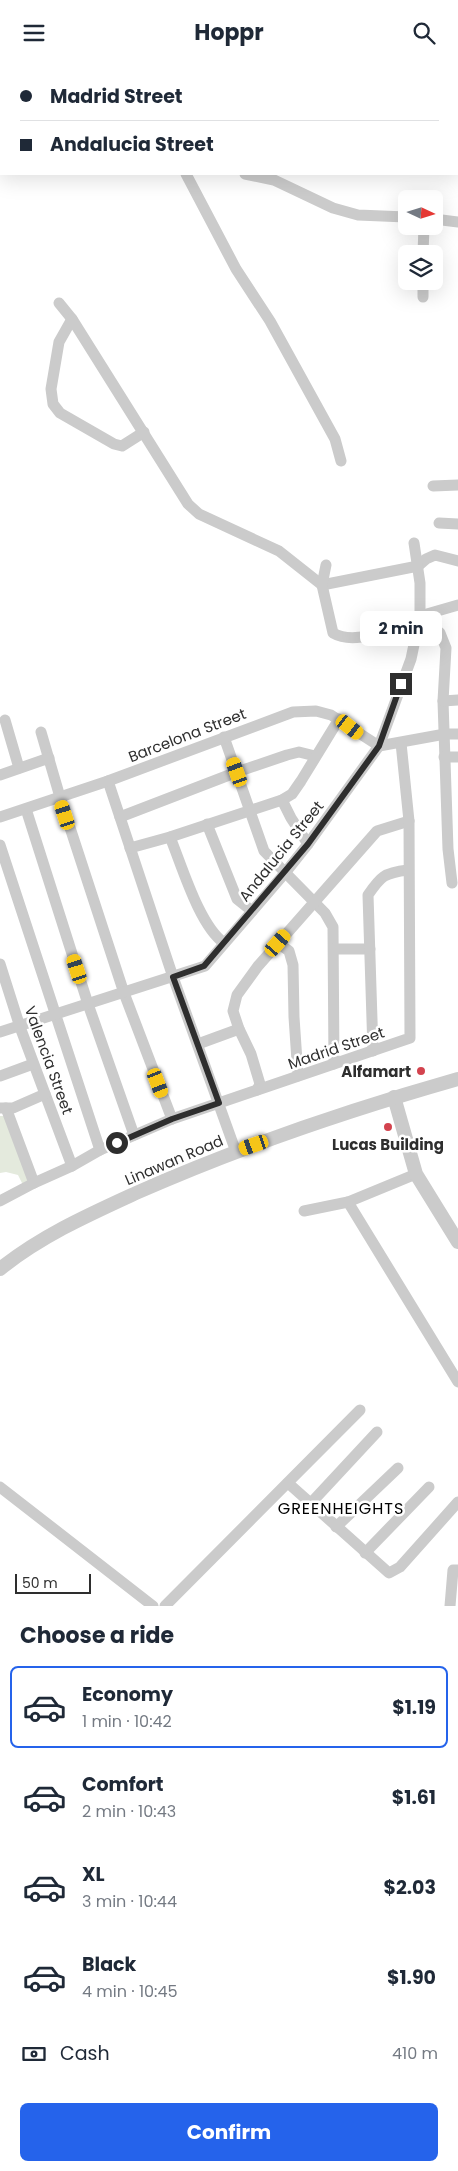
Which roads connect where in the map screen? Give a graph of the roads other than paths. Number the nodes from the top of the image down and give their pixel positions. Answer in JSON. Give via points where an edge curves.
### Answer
{"nodes":[{"id":1,"x":187,"y":175,"type":"edge"},
{"id":2,"x":251,"y":175,"type":"edge"},
{"id":3,"x":398,"y":217,"type":"edge"},
{"id":4,"x":443,"y":220,"type":"edge"},
{"id":5,"x":458,"y":222,"type":"edge"},
{"id":6,"x":423,"y":290,"type":"edge"},
{"id":7,"x":423,"y":297,"type":"dead end"},
{"id":8,"x":59,"y":303,"type":"dead end"},
{"id":9,"x":72,"y":319,"type":"junction"},
{"id":10,"x":144,"y":431,"type":"junction"},
{"id":11,"x":342,"y":461,"type":"dead end"},
{"id":12,"x":458,"y":485,"type":"edge"},
{"id":13,"x":433,"y":487,"type":"dead end"},
{"id":14,"x":439,"y":523,"type":"dead end"},
{"id":15,"x":458,"y":524,"type":"edge"},
{"id":16,"x":414,"y":543,"type":"dead end"},
{"id":17,"x":458,"y":561,"type":"edge"},
{"id":18,"x":326,"y":565,"type":"dead end"},
{"id":19,"x":418,"y":567,"type":"junction"},
{"id":20,"x":322,"y":585,"type":"junction"},
{"id":21,"x":458,"y":605,"type":"edge"},
{"id":22,"x":420,"y":616,"type":"junction"},
{"id":23,"x":458,"y":666,"type":"edge"},
{"id":24,"x":446,"y":667,"type":"junction"},
{"id":25,"x":458,"y":700,"type":"edge"},
{"id":26,"x":443,"y":701,"type":"junction"},
{"id":27,"x":339,"y":719,"type":"junction"},
{"id":28,"x":4,"y":720,"type":"dead end"},
{"id":29,"x":41,"y":732,"type":"dead end"},
{"id":30,"x":458,"y":734,"type":"edge"},
{"id":31,"x":445,"y":735,"type":"junction"},
{"id":32,"x":224,"y":737,"type":"junction"},
{"id":33,"x":401,"y":743,"type":"junction"},
{"id":34,"x":379,"y":746,"type":"junction"},
{"id":35,"x":315,"y":756,"type":"junction"},
{"id":36,"x":444,"y":757,"type":"junction"},
{"id":37,"x":458,"y":757,"type":"edge"},
{"id":38,"x":49,"y":758,"type":"junction"},
{"id":39,"x":19,"y":768,"type":"junction"},
{"id":40,"x":237,"y":772,"type":"junction"},
{"id":41,"x":0,"y":775,"type":"edge"},
{"id":42,"x":108,"y":781,"type":"junction"},
{"id":43,"x":60,"y":797,"type":"junction"},
{"id":44,"x":282,"y":800,"type":"junction"},
{"id":45,"x":26,"y":809,"type":"junction"},
{"id":46,"x":248,"y":810,"type":"junction"},
{"id":47,"x":0,"y":817,"type":"edge"},
{"id":48,"x":120,"y":817,"type":"junction"},
{"id":49,"x":409,"y":821,"type":"junction"},
{"id":50,"x":206,"y":824,"type":"junction"},
{"id":51,"x":170,"y":837,"type":"junction"},
{"id":52,"x":308,"y":844,"type":"junction"},
{"id":53,"x":0,"y":845,"type":"edge"},
{"id":54,"x":130,"y":848,"type":"junction"},
{"id":55,"x":453,"y":848,"type":"edge"},
{"id":56,"x":408,"y":870,"type":"junction"},
{"id":57,"x":285,"y":873,"type":"junction"},
{"id":58,"x":452,"y":883,"type":"dead end"},
{"id":59,"x":315,"y":902,"type":"junction"},
{"id":60,"x":252,"y":911,"type":"junction"},
{"id":61,"x":224,"y":943,"type":"junction"},
{"id":62,"x":278,"y":943,"type":"junction"},
{"id":63,"x":334,"y":949,"type":"junction"},
{"id":64,"x":370,"y":949,"type":"junction"},
{"id":65,"x":0,"y":964,"type":"edge"},
{"id":66,"x":173,"y":977,"type":"junction"},
{"id":67,"x":4,"y":990,"type":"edge"},
{"id":68,"x":124,"y":993,"type":"junction"},
{"id":69,"x":88,"y":1005,"type":"junction"},
{"id":70,"x":57,"y":1015,"type":"junction"},
{"id":71,"x":20,"y":1027,"type":"junction"},
{"id":72,"x":239,"y":1029,"type":"junction"},
{"id":73,"x":0,"y":1033,"type":"edge"},
{"id":74,"x":198,"y":1045,"type":"junction"},
{"id":75,"x":372,"y":1051,"type":"junction"},
{"id":76,"x":33,"y":1064,"type":"junction"},
{"id":77,"x":334,"y":1064,"type":"junction"},
{"id":78,"x":0,"y":1075,"type":"edge"},
{"id":79,"x":298,"y":1076,"type":"junction"},
{"id":80,"x":458,"y":1079,"type":"edge"},
{"id":81,"x":257,"y":1090,"type":"junction"},
{"id":82,"x":45,"y":1094,"type":"junction"},
{"id":83,"x":394,"y":1097,"type":"junction"},
{"id":84,"x":219,"y":1103,"type":"junction"},
{"id":85,"x":3,"y":1108,"type":"edge"},
{"id":86,"x":172,"y":1119,"type":"junction"},
{"id":87,"x":134,"y":1135,"type":"junction"},
{"id":88,"x":100,"y":1150,"type":"junction"},
{"id":89,"x":236,"y":1151,"type":"junction"},
{"id":90,"x":72,"y":1166,"type":"junction"},
{"id":91,"x":416,"y":1174,"type":"junction"},
{"id":92,"x":34,"y":1183,"type":"junction"},
{"id":93,"x":0,"y":1201,"type":"edge"},
{"id":94,"x":348,"y":1202,"type":"junction"},
{"id":95,"x":304,"y":1211,"type":"dead end"},
{"id":96,"x":458,"y":1241,"type":"edge"},
{"id":97,"x":0,"y":1269,"type":"edge"},
{"id":98,"x":458,"y":1382,"type":"edge"},
{"id":99,"x":360,"y":1410,"type":"dead end"},
{"id":100,"x":376,"y":1432,"type":"dead end"},
{"id":101,"x":398,"y":1468,"type":"dead end"},
{"id":102,"x":288,"y":1483,"type":"junction"},
{"id":103,"x":0,"y":1487,"type":"edge"},
{"id":104,"x":429,"y":1487,"type":"dead end"},
{"id":105,"x":458,"y":1502,"type":"edge"},
{"id":106,"x":311,"y":1503,"type":"junction"},
{"id":107,"x":336,"y":1527,"type":"junction"},
{"id":108,"x":365,"y":1553,"type":"junction"},
{"id":109,"x":458,"y":1570,"type":"edge"},
{"id":110,"x":153,"y":1606,"type":"edge"},
{"id":111,"x":166,"y":1606,"type":"edge"},
{"id":112,"x":450,"y":1606,"type":"edge"}],
"edges":[{"from":1,"to":11,"type":"street","via":[[236,269],[270,321],[335,439]]},
{"from":2,"to":3,"type":"street","via":[[274,180],[333,208],[358,215]]},
{"from":4,"to":5,"type":"street"},
{"from":6,"to":7,"type":"street"},
{"from":8,"to":9,"type":"street"},
{"from":9,"to":10,"type":"street"},
{"from":9,"to":10,"type":"street","via":[[58,342],[51,389],[53,404],[60,413],[114,445],[122,446]]},
{"from":10,"to":20,"type":"street","via":[[188,504],[199,515],[279,551]]},
{"from":12,"to":13,"type":"street"},
{"from":14,"to":15,"type":"street"},
{"from":16,"to":19,"type":"street","name":"Andalucia Street"},
{"from":17,"to":19,"type":"street","via":[[435,555]]},
{"from":18,"to":20,"type":"street"},
{"from":19,"to":20,"type":"street"},
{"from":19,"to":22,"type":"street","name":"Andalucia Street"},
{"from":20,"to":22,"type":"street","via":[[333,633],[341,637],[386,631]]},
{"from":21,"to":22,"type":"street"},
{"from":22,"to":24,"type":"street","via":[[440,633],[446,648]]},
{"from":22,"to":34,"type":"street","name":"Andalucia Street","via":[[411,659]]},
{"from":23,"to":24,"type":"street"},
{"from":24,"to":26,"type":"street"},
{"from":25,"to":26,"type":"street"},
{"from":26,"to":31,"type":"street"},
{"from":27,"to":32,"type":"street","name":"Barcelona Street","via":[[316,711],[293,712]]},
{"from":27,"to":34,"type":"street","name":"Barcelona Street"},
{"from":27,"to":35,"type":"street"},
{"from":28,"to":39,"type":"street"},
{"from":29,"to":38,"type":"street"},
{"from":30,"to":31,"type":"street"},
{"from":31,"to":33,"type":"street"},
{"from":31,"to":36,"type":"street"},
{"from":32,"to":40,"type":"street"},
{"from":32,"to":42,"type":"street","name":"Barcelona Street"},
{"from":33,"to":34,"type":"street"},
{"from":33,"to":49,"type":"street","name":"Madrid Street"},
{"from":34,"to":52,"type":"street","name":"Andalucia Street"},
{"from":35,"to":40,"type":"street","via":[[299,752]]},
{"from":35,"to":44,"type":"street","via":[[292,794]]},
{"from":36,"to":37,"type":"street"},
{"from":36,"to":55,"type":"street"},
{"from":38,"to":39,"type":"street"},
{"from":38,"to":43,"type":"street"},
{"from":39,"to":41,"type":"street"},
{"from":40,"to":46,"type":"street"},
{"from":40,"to":48,"type":"street"},
{"from":42,"to":43,"type":"street","name":"Barcelona Street"},
{"from":42,"to":48,"type":"street"},
{"from":43,"to":45,"type":"street","name":"Barcelona Street"},
{"from":43,"to":68,"type":"street"},
{"from":44,"to":46,"type":"street"},
{"from":44,"to":52,"type":"street"},
{"from":45,"to":47,"type":"street","name":"Barcelona Street"},
{"from":45,"to":69,"type":"street"},
{"from":46,"to":50,"type":"street"},
{"from":46,"to":57,"type":"street","via":[[264,851]]},
{"from":48,"to":54,"type":"street"},
{"from":49,"to":56,"type":"street","name":"Madrid Street"},
{"from":49,"to":59,"type":"street","via":[[377,831]]},
{"from":50,"to":51,"type":"street"},
{"from":50,"to":60,"type":"street","via":[[237,899]]},
{"from":51,"to":54,"type":"street"},
{"from":51,"to":61,"type":"street","via":[[204,919],[216,938]]},
{"from":52,"to":57,"type":"street","name":"Andalucia Street"},
{"from":53,"to":70,"type":"street"},
{"from":54,"to":66,"type":"street"},
{"from":55,"to":58,"type":"street"},
{"from":56,"to":64,"type":"street","via":[[388,873],[368,895]]},
{"from":56,"to":75,"type":"street","name":"Madrid Street","via":[[410,1038]]},
{"from":57,"to":59,"type":"street"},
{"from":57,"to":60,"type":"street","name":"Andalucia Street"},
{"from":59,"to":62,"type":"street"},
{"from":59,"to":63,"type":"street","via":[[333,927]]},
{"from":60,"to":61,"type":"street","name":"Andalucia Street"},
{"from":61,"to":66,"type":"street","name":"Andalucia Street","via":[[204,966]]},
{"from":62,"to":72,"type":"street","via":[[237,995],[233,1011]]},
{"from":62,"to":79,"type":"street","via":[[289,951],[293,965]]},
{"from":63,"to":64,"type":"street"},
{"from":63,"to":77,"type":"street"},
{"from":64,"to":75,"type":"street"},
{"from":65,"to":67,"type":"street","name":"Valencia Street"},
{"from":66,"to":68,"type":"street","name":"Andalucia Street"},
{"from":66,"to":74,"type":"street"},
{"from":67,"to":71,"type":"street","name":"Valencia Street"},
{"from":68,"to":69,"type":"street","name":"Andalucia Street"},
{"from":68,"to":86,"type":"street"},
{"from":69,"to":70,"type":"street","name":"Andalucia Street"},
{"from":69,"to":87,"type":"street"},
{"from":70,"to":71,"type":"street","name":"Andalucia Street"},
{"from":70,"to":88,"type":"street"},
{"from":71,"to":73,"type":"street","name":"Andalucia Street"},
{"from":71,"to":76,"type":"street","name":"Valencia Street"},
{"from":72,"to":74,"type":"street"},
{"from":72,"to":81,"type":"street","via":[[252,1054],[260,1084]]},
{"from":74,"to":84,"type":"street"},
{"from":75,"to":77,"type":"street","name":"Madrid Street"},
{"from":76,"to":78,"type":"street"},
{"from":76,"to":82,"type":"street","name":"Valencia Street"},
{"from":77,"to":79,"type":"street","name":"Madrid Street"},
{"from":79,"to":81,"type":"street","name":"Madrid Street"},
{"from":80,"to":83,"type":"street","name":"Linawan Road"},
{"from":81,"to":84,"type":"street","name":"Madrid Street"},
{"from":82,"to":85,"type":"street","via":[[12,1108]]},
{"from":82,"to":90,"type":"street","name":"Valencia Street"},
{"from":83,"to":89,"type":"street","name":"Linawan Road"},
{"from":83,"to":91,"type":"street"},
{"from":84,"to":86,"type":"street","name":"Madrid Street"},
{"from":84,"to":89,"type":"street"},
{"from":85,"to":92,"type":"street"},
{"from":86,"to":87,"type":"street","name":"Madrid Street"},
{"from":87,"to":88,"type":"street","name":"Madrid Street"},
{"from":88,"to":90,"type":"street","name":"Madrid Street"},
{"from":89,"to":97,"type":"street","name":"Linawan Road","via":[[187,1170],[54,1232]]},
{"from":90,"to":92,"type":"street","name":"Madrid Street"},
{"from":91,"to":94,"type":"street"},
{"from":91,"to":96,"type":"street"},
{"from":92,"to":93,"type":"street","name":"Madrid Street"},
{"from":94,"to":95,"type":"street"},
{"from":94,"to":98,"type":"street"},
{"from":99,"to":102,"type":"street"},
{"from":100,"to":106,"type":"street"},
{"from":101,"to":107,"type":"street"},
{"from":102,"to":106,"type":"street"},
{"from":102,"to":111,"type":"street"},
{"from":103,"to":110,"type":"street"},
{"from":104,"to":108,"type":"street"},
{"from":105,"to":108,"type":"street","via":[[395,1571],[389,1573]]},
{"from":106,"to":107,"type":"street"},
{"from":107,"to":108,"type":"street"},
{"from":109,"to":112,"type":"street","via":[[453,1570]]}]}
